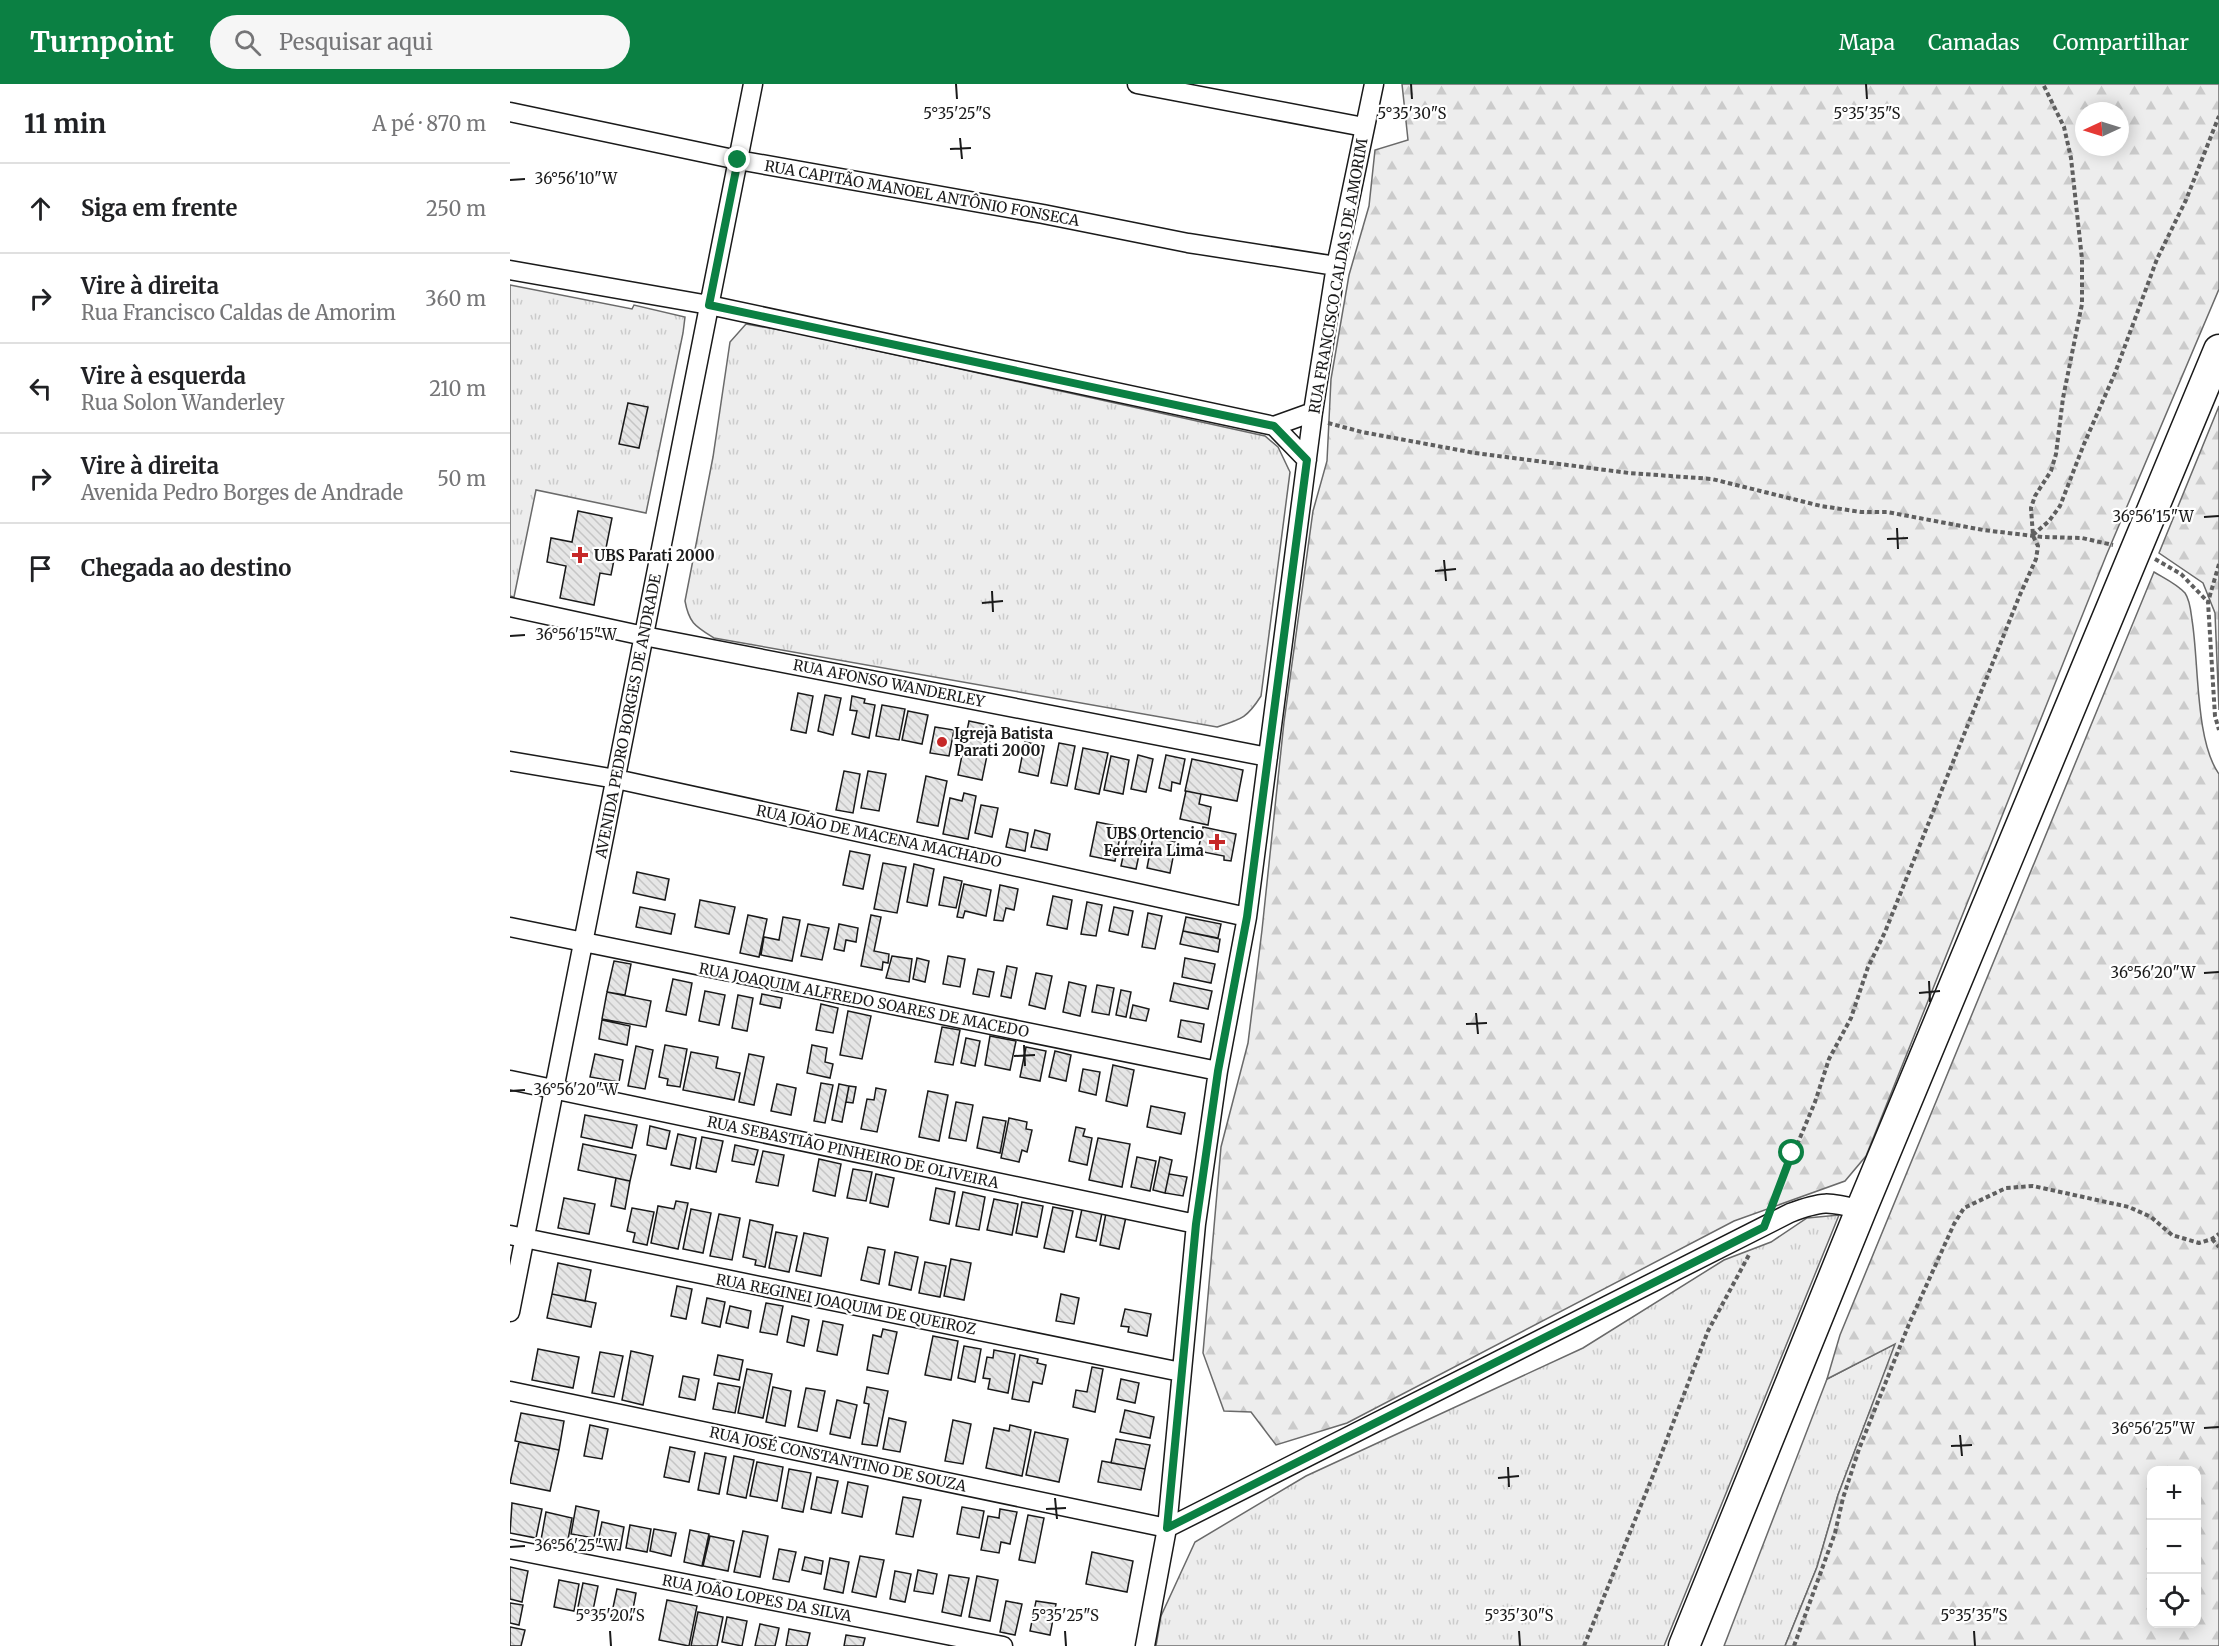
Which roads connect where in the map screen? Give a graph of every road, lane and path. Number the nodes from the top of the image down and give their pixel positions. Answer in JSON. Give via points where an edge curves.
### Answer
{"nodes":[{"id":1,"x":753,"y":84,"type":"edge"},
{"id":2,"x":1137,"y":84,"type":"edge"},
{"id":3,"x":1374,"y":84,"type":"edge"},
{"id":4,"x":2043,"y":84,"type":"edge"},
{"id":5,"x":510,"y":112,"type":"edge"},
{"id":6,"x":2219,"y":116,"type":"edge"},
{"id":7,"x":1364,"y":127,"type":"junction"},
{"id":8,"x":738,"y":160,"type":"junction"},
{"id":9,"x":1336,"y":266,"type":"junction"},
{"id":10,"x":510,"y":270,"type":"edge"},
{"id":11,"x":709,"y":305,"type":"junction"},
{"id":12,"x":2219,"y":350,"type":"edge"},
{"id":13,"x":1313,"y":416,"type":"junction"},
{"id":14,"x":1274,"y":426,"type":"junction"},
{"id":15,"x":1307,"y":460,"type":"junction"},
{"id":16,"x":2033,"y":536,"type":"junction"},
{"id":17,"x":2137,"y":547,"type":"junction"},
{"id":18,"x":2219,"y":564,"type":"edge"},
{"id":19,"x":2208,"y":602,"type":"junction"},
{"id":20,"x":510,"y":607,"type":"edge"},
{"id":21,"x":644,"y":636,"type":"junction"},
{"id":22,"x":2219,"y":730,"type":"edge"},
{"id":23,"x":1268,"y":757,"type":"junction"},
{"id":24,"x":510,"y":761,"type":"edge"},
{"id":25,"x":616,"y":779,"type":"junction"},
{"id":26,"x":1247,"y":917,"type":"junction"},
{"id":27,"x":510,"y":927,"type":"edge"},
{"id":28,"x":583,"y":943,"type":"junction"},
{"id":29,"x":1218,"y":1071,"type":"junction"},
{"id":30,"x":510,"y":1080,"type":"edge"},
{"id":31,"x":554,"y":1089,"type":"junction"},
{"id":32,"x":1861,"y":1210,"type":"junction"},
{"id":33,"x":1196,"y":1224,"type":"junction"},
{"id":34,"x":1764,"y":1227,"type":"junction"},
{"id":35,"x":2219,"y":1234,"type":"edge"},
{"id":36,"x":517,"y":1237,"type":"edge"},
{"id":37,"x":2212,"y":1239,"type":"junction"},
{"id":38,"x":2219,"y":1247,"type":"edge"},
{"id":39,"x":510,"y":1312,"type":"edge"},
{"id":40,"x":1181,"y":1372,"type":"junction"},
{"id":41,"x":510,"y":1391,"type":"edge"},
{"id":42,"x":1167,"y":1528,"type":"junction"},
{"id":43,"x":510,"y":1549,"type":"edge"},
{"id":44,"x":1003,"y":1646,"type":"edge"},
{"id":45,"x":1145,"y":1646,"type":"edge"},
{"id":46,"x":1584,"y":1646,"type":"edge"},
{"id":47,"x":1684,"y":1646,"type":"edge"},
{"id":48,"x":1794,"y":1646,"type":"edge"}],
"edges":[{"from":1,"to":8,"type":"street","name":"AVENIDA PEDRO BORGES DE ANDRADE"},
{"from":2,"to":7,"type":"street"},
{"from":3,"to":7,"type":"street","name":"RUA FRANCISCO CALDAS DE AMORIM"},
{"from":4,"to":16,"type":"path","via":[[2064,127],[2071,158],[2082,259],[2082,304],[2062,398],[2056,454],[2031,508]]},
{"from":5,"to":8,"type":"street","name":"RUA CAPITÃO MANOEL ANTÔNIO FONSECA"},
{"from":6,"to":16,"type":"path","via":[[2186,200],[2157,259],[2060,506]]},
{"from":7,"to":9,"type":"street","name":"RUA FRANCISCO CALDAS DE AMORIM"},
{"from":8,"to":9,"type":"street","name":"RUA CAPITÃO MANOEL ANTÔNIO FONSECA","via":[[1188,243]]},
{"from":8,"to":11,"type":"street","name":"AVENIDA PEDRO BORGES DE ANDRADE"},
{"from":9,"to":13,"type":"street","name":"RUA FRANCISCO CALDAS DE AMORIM"},
{"from":10,"to":11,"type":"street"},
{"from":11,"to":14,"type":"street"},
{"from":11,"to":21,"type":"street","name":"AVENIDA PEDRO BORGES DE ANDRADE"},
{"from":12,"to":17,"type":"highway"},
{"from":13,"to":14,"type":"street"},
{"from":13,"to":15,"type":"street","name":"RUA FRANCISCO CALDAS DE AMORIM"},
{"from":13,"to":16,"type":"path","via":[[1362,432],[1475,453],[1629,473],[1712,479],[1821,506],[1887,512]]},
{"from":14,"to":15,"type":"street"},
{"from":15,"to":23,"type":"street","name":"RUA FRANCISCO CALDAS DE AMORIM"},
{"from":16,"to":17,"type":"path","via":[[2082,538]]},
{"from":16,"to":34,"type":"path","via":[[2038,546],[2036,559],[1886,932],[1868,967],[1851,1018],[1829,1059]]},
{"from":17,"to":19,"type":"path","via":[[2181,574]]},
{"from":17,"to":32,"type":"highway"},
{"from":18,"to":19,"type":"path"},
{"from":19,"to":22,"type":"path"},
{"from":20,"to":21,"type":"street","name":"RUA AFONSO WANDERLEY"},
{"from":21,"to":23,"type":"street","name":"RUA AFONSO WANDERLEY"},
{"from":21,"to":25,"type":"street","name":"AVENIDA PEDRO BORGES DE ANDRADE"},
{"from":23,"to":26,"type":"street","name":"RUA FRANCISCO CALDAS DE AMORIM"},
{"from":24,"to":25,"type":"street","name":"RUA JOÃO DE MACENA MACHADO"},
{"from":25,"to":26,"type":"street","name":"RUA JOÃO DE MACENA MACHADO"},
{"from":25,"to":28,"type":"street","name":"AVENIDA PEDRO BORGES DE ANDRADE"},
{"from":26,"to":29,"type":"street","name":"RUA FRANCISCO CALDAS DE AMORIM"},
{"from":27,"to":28,"type":"street","name":"RUA JOAQUIM ALFREDO SOARES DE MACEDO"},
{"from":28,"to":29,"type":"street","name":"RUA JOAQUIM ALFREDO SOARES DE MACEDO"},
{"from":28,"to":31,"type":"street","name":"AVENIDA PEDRO BORGES DE ANDRADE"},
{"from":29,"to":33,"type":"street","name":"RUA FRANCISCO CALDAS DE AMORIM"},
{"from":30,"to":31,"type":"street","name":"RUA SEBASTIÃO PINHEIRO DE OLIVEIRA"},
{"from":31,"to":33,"type":"street","name":"RUA SEBASTIÃO PINHEIRO DE OLIVEIRA"},
{"from":31,"to":36,"type":"street","name":"AVENIDA PEDRO BORGES DE ANDRADE"},
{"from":32,"to":34,"type":"street","via":[[1832,1202],[1818,1204]]},
{"from":32,"to":47,"type":"highway"},
{"from":33,"to":40,"type":"street","name":"RUA FRANCISCO CALDAS DE AMORIM"},
{"from":34,"to":42,"type":"street"},
{"from":34,"to":46,"type":"path","via":[[1708,1331]]},
{"from":35,"to":37,"type":"path"},
{"from":36,"to":39,"type":"street","name":"AVENIDA PEDRO BORGES DE ANDRADE"},
{"from":36,"to":40,"type":"street","name":"RUA REGINEI JOAQUIM DE QUEIROZ"},
{"from":37,"to":38,"type":"path"},
{"from":37,"to":48,"type":"path","via":[[2199,1244],[2172,1235],[2151,1217],[2129,1207],[2033,1186],[2006,1188],[1964,1208],[1909,1324],[1859,1449],[1835,1533]]},
{"from":40,"to":42,"type":"street","name":"RUA FRANCISCO CALDAS DE AMORIM"},
{"from":41,"to":42,"type":"street","name":"RUA JOSÉ CONSTANTINO DE SOUZA"},
{"from":42,"to":45,"type":"street","name":"RUA FRANCISCO CALDAS DE AMORIM"},
{"from":43,"to":44,"type":"street","name":"RUA JOÃO LOPES DA SILVA"}]}
